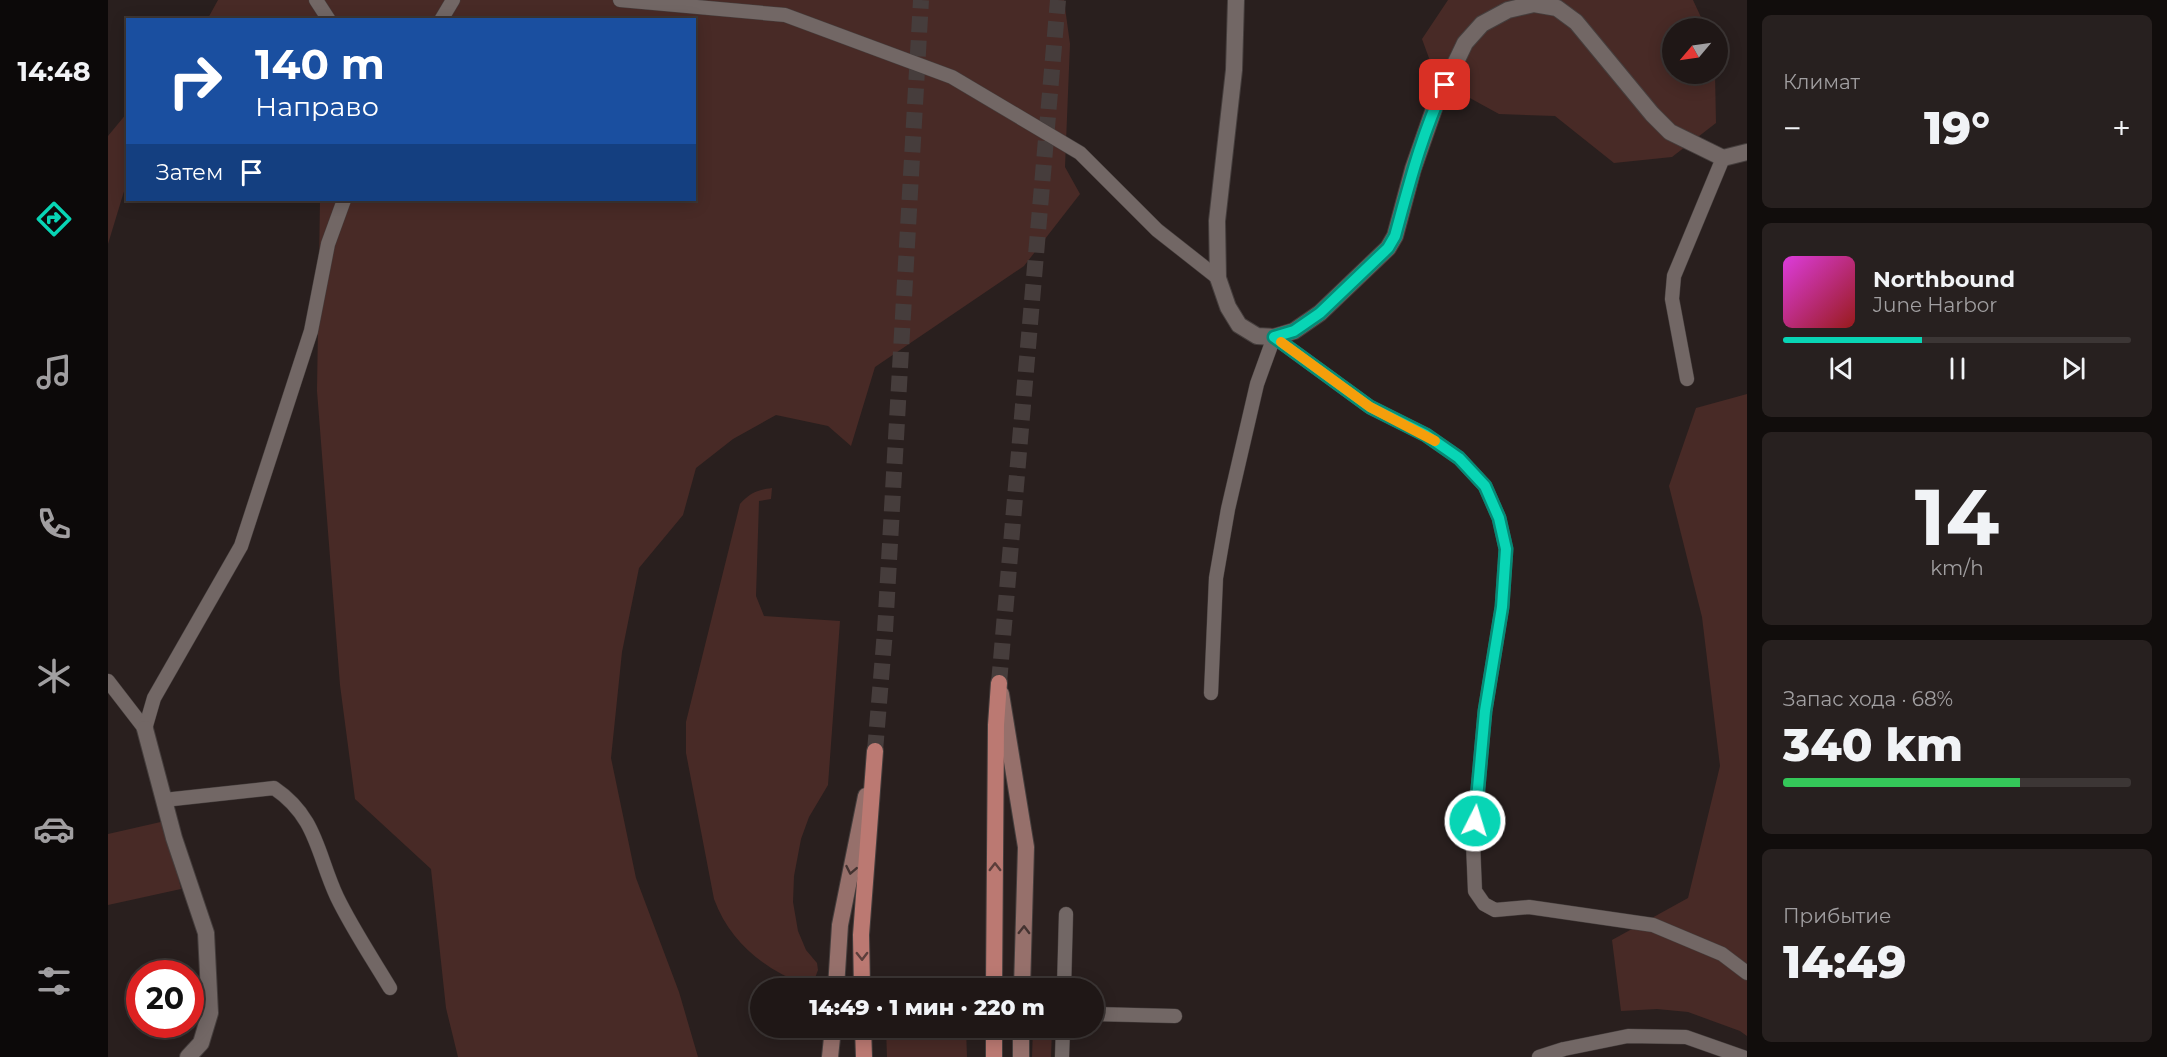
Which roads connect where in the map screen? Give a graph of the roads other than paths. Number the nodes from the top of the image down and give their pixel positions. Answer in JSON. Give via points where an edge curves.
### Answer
{"nodes":[{"id":1,"x":316,"y":0,"type":"edge"},
{"id":2,"x":453,"y":0,"type":"edge"},
{"id":3,"x":620,"y":0,"type":"edge"},
{"id":4,"x":1236,"y":0,"type":"edge"},
{"id":5,"x":328,"y":18,"type":"edge"},
{"id":6,"x":442,"y":18,"type":"edge"},
{"id":7,"x":1747,"y":152,"type":"edge"},
{"id":8,"x":1723,"y":158,"type":"junction"},
{"id":9,"x":345,"y":201,"type":"edge"},
{"id":10,"x":1218,"y":278,"type":"junction"},
{"id":11,"x":1274,"y":337,"type":"junction"},
{"id":12,"x":1687,"y":379,"type":"dead end"},
{"id":13,"x":108,"y":681,"type":"edge"},
{"id":14,"x":1211,"y":693,"type":"dead end"},
{"id":15,"x":145,"y":729,"type":"junction"},
{"id":16,"x":164,"y":800,"type":"junction"},
{"id":17,"x":1066,"y":914,"type":"dead end"},
{"id":18,"x":1747,"y":973,"type":"edge"},
{"id":19,"x":837,"y":978,"type":"edge"},
{"id":20,"x":862,"y":978,"type":"edge"},
{"id":21,"x":994,"y":978,"type":"edge"},
{"id":22,"x":1022,"y":978,"type":"edge"},
{"id":23,"x":1064,"y":978,"type":"edge"},
{"id":24,"x":390,"y":988,"type":"dead end"},
{"id":25,"x":1104,"y":1014,"type":"edge"},
{"id":26,"x":1175,"y":1016,"type":"dead end"},
{"id":27,"x":1686,"y":1037,"type":"junction"},
{"id":28,"x":832,"y":1038,"type":"edge"},
{"id":29,"x":863,"y":1038,"type":"edge"},
{"id":30,"x":994,"y":1038,"type":"edge"},
{"id":31,"x":1021,"y":1038,"type":"edge"},
{"id":32,"x":1063,"y":1038,"type":"edge"},
{"id":33,"x":188,"y":1057,"type":"edge"},
{"id":34,"x":830,"y":1057,"type":"edge"},
{"id":35,"x":864,"y":1057,"type":"edge"},
{"id":36,"x":994,"y":1057,"type":"edge"},
{"id":37,"x":1021,"y":1057,"type":"edge"},
{"id":38,"x":1062,"y":1057,"type":"edge"},
{"id":39,"x":1539,"y":1057,"type":"edge"},
{"id":40,"x":1703,"y":1057,"type":"edge"},
{"id":41,"x":1743,"y":1057,"type":"edge"}],
"edges":[{"from":1,"to":5,"type":"lane"},
{"from":2,"to":6,"type":"lane"},
{"from":3,"to":10,"type":"lane","via":[[785,15],[951,77],[1080,153],[1157,230]]},
{"from":4,"to":10,"type":"street","via":[[1234,70],[1217,221]]},
{"from":7,"to":8,"type":"street"},
{"from":8,"to":11,"type":"street","via":[[1670,132],[1576,22],[1557,8],[1534,4],[1508,10],[1482,24],[1465,43],[1435,106],[1388,248],[1320,313],[1294,331]]},
{"from":8,"to":12,"type":"lane","via":[[1674,276],[1672,299]]},
{"from":9,"to":15,"type":"lane","via":[[328,244],[311,330],[240,546],[154,698]]},
{"from":10,"to":11,"type":"street","via":[[1239,325],[1257,336]]},
{"from":11,"to":14,"type":"lane","via":[[1257,384],[1226,520],[1216,578]]},
{"from":11,"to":18,"type":"lane","via":[[1370,407],[1426,435],[1459,458],[1485,486],[1499,518],[1506,549],[1502,607],[1485,711],[1473,843],[1475,891],[1484,904],[1495,910],[1529,907],[1653,925],[1722,954]]},
{"from":13,"to":15,"type":"lane"},
{"from":15,"to":16,"type":"street"},
{"from":16,"to":24,"type":"lane","via":[[274,788],[289,798],[306,819],[338,898]]},
{"from":16,"to":33,"type":"street","via":[[206,933],[210,1013],[201,1043]]},
{"from":17,"to":23,"type":"lane"},
{"from":19,"to":20,"type":"main road","via":[[840,925],[875,751],[861,935]]},
{"from":21,"to":22,"type":"main road","via":[[999,683],[1026,847]]},
{"from":25,"to":26,"type":"lane"},
{"from":27,"to":39,"type":"lane","via":[[1628,1036],[1564,1048]]},
{"from":27,"to":40,"type":"lane"},
{"from":27,"to":41,"type":"lane"},
{"from":28,"to":34,"type":"main road"},
{"from":29,"to":35,"type":"main road"},
{"from":30,"to":36,"type":"main road"},
{"from":31,"to":37,"type":"main road"},
{"from":32,"to":38,"type":"lane"}]}
